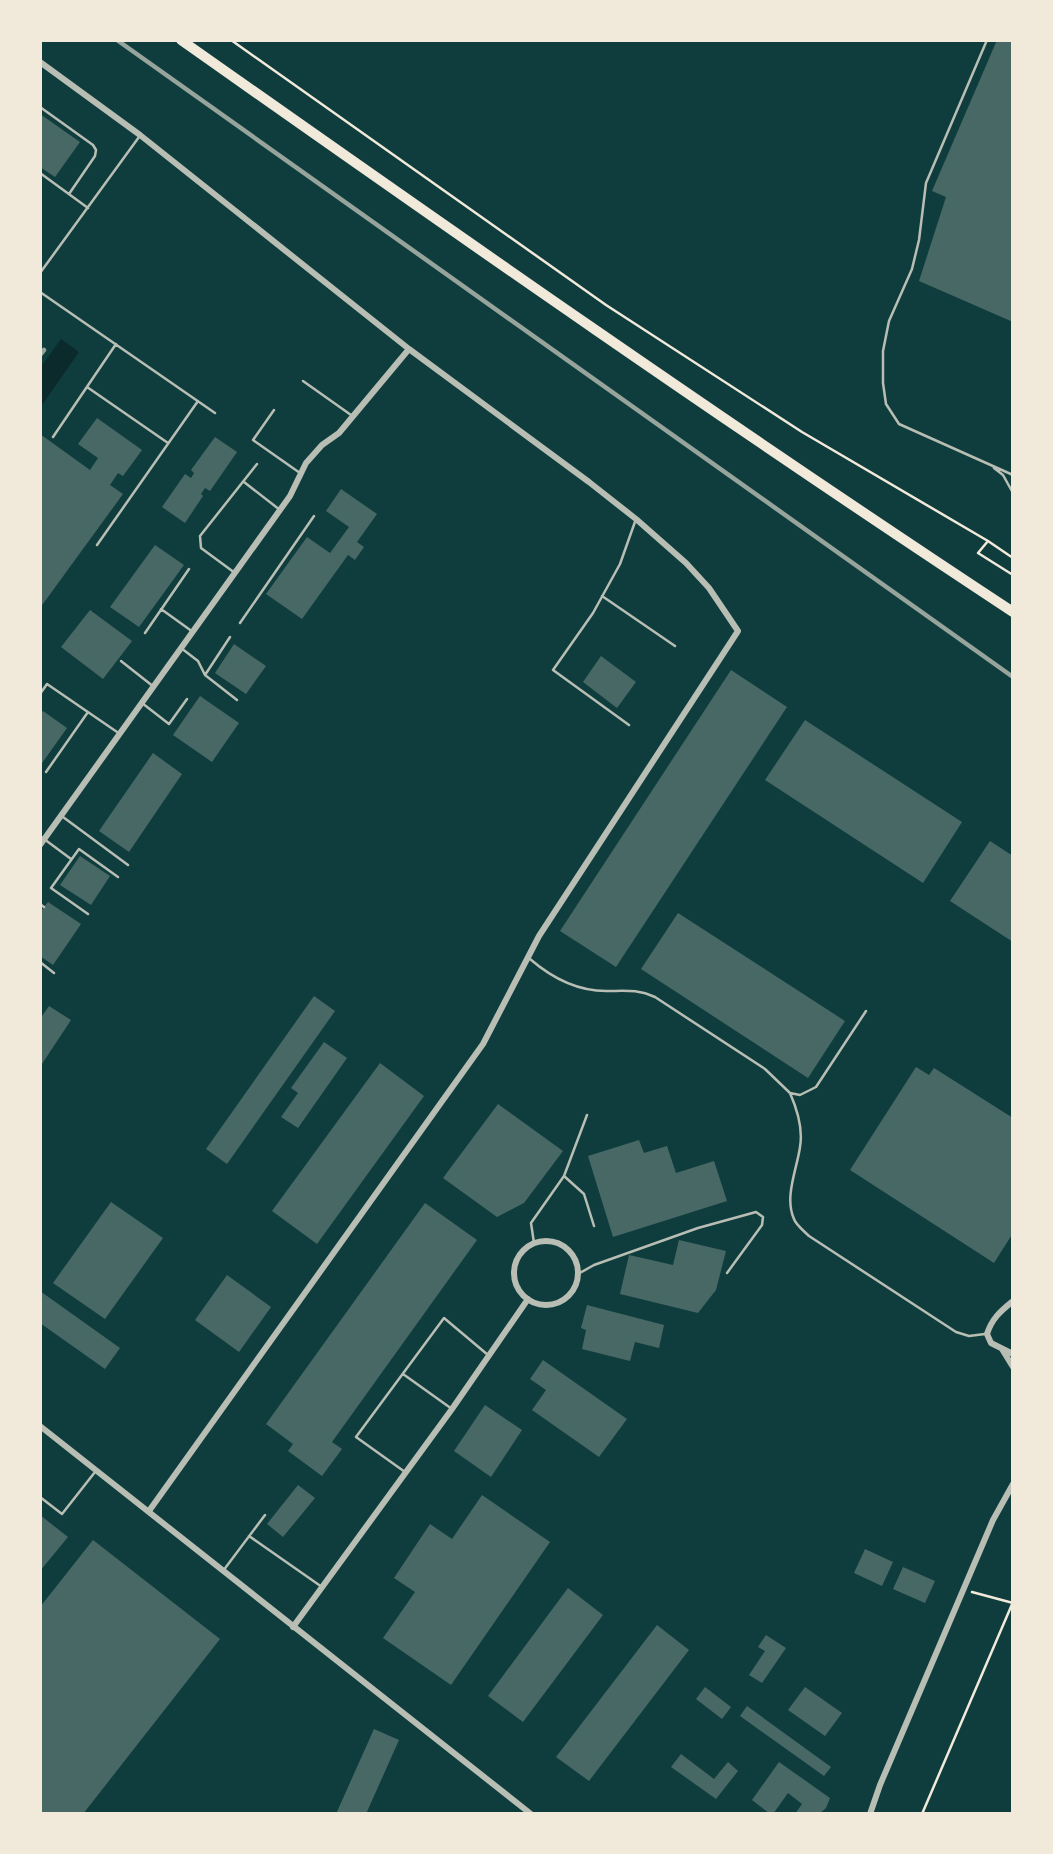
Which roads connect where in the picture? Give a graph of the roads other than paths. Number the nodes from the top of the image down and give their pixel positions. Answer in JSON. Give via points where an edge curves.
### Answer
{"nodes":[{"id":1,"x":181,"y":40,"type":"edge"},
{"id":2,"x":987,"y":40,"type":"edge"},
{"id":3,"x":40,"y":62,"type":"edge"},
{"id":4,"x":40,"y":107,"type":"edge"},
{"id":5,"x":140,"y":135,"type":"junction"},
{"id":6,"x":40,"y":173,"type":"edge"},
{"id":7,"x":69,"y":194,"type":"junction"},
{"id":8,"x":88,"y":208,"type":"junction"},
{"id":9,"x":40,"y":273,"type":"edge"},
{"id":10,"x":40,"y":292,"type":"edge"},
{"id":11,"x":116,"y":344,"type":"junction"},
{"id":12,"x":409,"y":349,"type":"junction"},
{"id":13,"x":303,"y":381,"type":"dead end"},
{"id":14,"x":87,"y":387,"type":"junction"},
{"id":15,"x":198,"y":401,"type":"junction"},
{"id":16,"x":274,"y":410,"type":"dead end"},
{"id":17,"x":215,"y":413,"type":"dead end"},
{"id":18,"x":353,"y":417,"type":"junction"},
{"id":19,"x":53,"y":437,"type":"dead end"},
{"id":20,"x":169,"y":443,"type":"junction"},
{"id":21,"x":257,"y":464,"type":"dead end"},
{"id":22,"x":992,"y":466,"type":"junction"},
{"id":23,"x":301,"y":473,"type":"junction"},
{"id":24,"x":1013,"y":475,"type":"edge"},
{"id":25,"x":243,"y":482,"type":"junction"},
{"id":26,"x":1013,"y":493,"type":"edge"},
{"id":27,"x":279,"y":510,"type":"junction"},
{"id":28,"x":314,"y":516,"type":"dead end"},
{"id":29,"x":636,"y":520,"type":"junction"},
{"id":30,"x":97,"y":545,"type":"dead end"},
{"id":31,"x":189,"y":569,"type":"dead end"},
{"id":32,"x":235,"y":573,"type":"junction"},
{"id":33,"x":602,"y":596,"type":"junction"},
{"id":34,"x":162,"y":610,"type":"junction"},
{"id":35,"x":1013,"y":612,"type":"edge"},
{"id":36,"x":240,"y":623,"type":"dead end"},
{"id":37,"x":193,"y":632,"type":"junction"},
{"id":38,"x":145,"y":633,"type":"dead end"},
{"id":39,"x":230,"y":637,"type":"dead end"},
{"id":40,"x":675,"y":646,"type":"dead end"},
{"id":41,"x":181,"y":648,"type":"junction"},
{"id":42,"x":121,"y":661,"type":"dead end"},
{"id":43,"x":205,"y":675,"type":"junction"},
{"id":44,"x":154,"y":687,"type":"junction"},
{"id":45,"x":40,"y":694,"type":"edge"},
{"id":46,"x":187,"y":699,"type":"dead end"},
{"id":47,"x":237,"y":699,"type":"dead end"},
{"id":48,"x":142,"y":703,"type":"junction"},
{"id":49,"x":88,"y":712,"type":"junction"},
{"id":50,"x":629,"y":725,"type":"dead end"},
{"id":51,"x":120,"y":734,"type":"junction"},
{"id":52,"x":46,"y":772,"type":"dead end"},
{"id":53,"x":61,"y":816,"type":"junction"},
{"id":54,"x":42,"y":840,"type":"edge"},
{"id":55,"x":71,"y":859,"type":"junction"},
{"id":56,"x":128,"y":865,"type":"dead end"},
{"id":57,"x":118,"y":877,"type":"dead end"},
{"id":58,"x":88,"y":914,"type":"dead end"},
{"id":59,"x":528,"y":957,"type":"junction"},
{"id":60,"x":40,"y":962,"type":"edge"},
{"id":61,"x":54,"y":973,"type":"dead end"},
{"id":62,"x":866,"y":1011,"type":"dead end"},
{"id":63,"x":790,"y":1093,"type":"junction"},
{"id":64,"x":587,"y":1115,"type":"dead end"},
{"id":65,"x":564,"y":1176,"type":"junction"},
{"id":66,"x":594,"y":1226,"type":"dead end"},
{"id":67,"x":534,"y":1243,"type":"junction"},
{"id":68,"x":727,"y":1273,"type":"dead end"},
{"id":69,"x":578,"y":1274,"type":"junction"},
{"id":70,"x":528,"y":1299,"type":"junction"},
{"id":71,"x":1013,"y":1301,"type":"edge"},
{"id":72,"x":987,"y":1334,"type":"junction"},
{"id":73,"x":1001,"y":1348,"type":"junction"},
{"id":74,"x":488,"y":1354,"type":"junction"},
{"id":75,"x":1013,"y":1354,"type":"edge"},
{"id":76,"x":1013,"y":1367,"type":"edge"},
{"id":77,"x":403,"y":1374,"type":"junction"},
{"id":78,"x":452,"y":1409,"type":"junction"},
{"id":79,"x":40,"y":1426,"type":"edge"},
{"id":80,"x":96,"y":1470,"type":"junction"},
{"id":81,"x":406,"y":1473,"type":"junction"},
{"id":82,"x":1013,"y":1485,"type":"edge"},
{"id":83,"x":40,"y":1497,"type":"edge"},
{"id":84,"x":149,"y":1511,"type":"junction"},
{"id":85,"x":265,"y":1515,"type":"dead end"},
{"id":86,"x":249,"y":1536,"type":"junction"},
{"id":87,"x":223,"y":1571,"type":"junction"},
{"id":88,"x":322,"y":1587,"type":"junction"},
{"id":89,"x":293,"y":1627,"type":"junction"},
{"id":90,"x":531,"y":1814,"type":"edge"},
{"id":91,"x":870,"y":1814,"type":"edge"}],
"edges":[{"from":1,"to":35,"type":"main road","via":[[607,339]]},
{"from":2,"to":22,"type":"lane","via":[[926,183],[912,269],[889,321],[883,351],[886,404],[899,424]]},
{"from":3,"to":5,"type":"street"},
{"from":4,"to":7,"type":"lane","via":[[96,150]]},
{"from":5,"to":8,"type":"lane"},
{"from":5,"to":12,"type":"street"},
{"from":6,"to":7,"type":"lane"},
{"from":7,"to":8,"type":"lane"},
{"from":8,"to":9,"type":"lane"},
{"from":10,"to":11,"type":"lane"},
{"from":11,"to":14,"type":"lane"},
{"from":11,"to":15,"type":"lane"},
{"from":12,"to":18,"type":"street"},
{"from":12,"to":29,"type":"street"},
{"from":13,"to":18,"type":"lane"},
{"from":14,"to":19,"type":"lane"},
{"from":14,"to":20,"type":"lane"},
{"from":15,"to":17,"type":"lane"},
{"from":15,"to":20,"type":"lane"},
{"from":16,"to":23,"type":"lane","via":[[253,440]]},
{"from":18,"to":23,"type":"street","via":[[322,445]]},
{"from":20,"to":30,"type":"lane"},
{"from":21,"to":25,"type":"lane"},
{"from":22,"to":24,"type":"lane"},
{"from":22,"to":26,"type":"lane"},
{"from":23,"to":27,"type":"street"},
{"from":25,"to":27,"type":"lane"},
{"from":25,"to":32,"type":"lane","via":[[200,536],[201,548]]},
{"from":27,"to":32,"type":"street"},
{"from":28,"to":36,"type":"lane"},
{"from":29,"to":33,"type":"lane"},
{"from":29,"to":59,"type":"street","via":[[709,588],[738,631]]},
{"from":31,"to":34,"type":"lane"},
{"from":32,"to":37,"type":"street"},
{"from":33,"to":40,"type":"lane"},
{"from":33,"to":50,"type":"lane","via":[[553,670]]},
{"from":34,"to":37,"type":"lane"},
{"from":34,"to":38,"type":"lane"},
{"from":37,"to":41,"type":"street"},
{"from":39,"to":43,"type":"lane"},
{"from":41,"to":43,"type":"lane"},
{"from":41,"to":44,"type":"street"},
{"from":42,"to":44,"type":"lane"},
{"from":43,"to":47,"type":"lane"},
{"from":44,"to":48,"type":"street"},
{"from":45,"to":49,"type":"lane","via":[[47,684]]},
{"from":46,"to":48,"type":"lane","via":[[169,724]]},
{"from":48,"to":51,"type":"street"},
{"from":49,"to":51,"type":"lane"},
{"from":49,"to":52,"type":"lane"},
{"from":51,"to":53,"type":"street"},
{"from":53,"to":54,"type":"street"},
{"from":53,"to":56,"type":"lane"},
{"from":54,"to":55,"type":"lane"},
{"from":55,"to":57,"type":"lane","via":[[79,849]]},
{"from":55,"to":58,"type":"lane","via":[[51,888]]},
{"from":59,"to":63,"type":"lane","via":[[544,971],[583,989],[641,990],[655,997],[765,1069]]},
{"from":59,"to":84,"type":"street","via":[[483,1044]]},
{"from":60,"to":61,"type":"lane"},
{"from":62,"to":63,"type":"lane","via":[[816,1087],[800,1095]]},
{"from":63,"to":72,"type":"lane","via":[[798,1111],[801,1145],[791,1199],[794,1219],[809,1236],[956,1332]]},
{"from":64,"to":65,"type":"lane"},
{"from":65,"to":66,"type":"lane","via":[[584,1194]]},
{"from":65,"to":67,"type":"lane","via":[[531,1223]]},
{"from":67,"to":69,"type":"street","via":[[555,1242],[565,1247]]},
{"from":67,"to":70,"type":"street","via":[[519,1256],[514,1274]]},
{"from":68,"to":69,"type":"lane","via":[[762,1225],[763,1217],[756,1212],[685,1232]]},
{"from":69,"to":70,"type":"street","via":[[565,1299],[547,1305]]},
{"from":70,"to":74,"type":"street"},
{"from":71,"to":72,"type":"street","via":[[997,1314]]},
{"from":72,"to":73,"type":"street","via":[[991,1343]]},
{"from":73,"to":75,"type":"street"},
{"from":73,"to":76,"type":"street"},
{"from":74,"to":77,"type":"lane","via":[[444,1318]]},
{"from":74,"to":78,"type":"street"},
{"from":77,"to":78,"type":"lane"},
{"from":77,"to":81,"type":"lane","via":[[356,1437]]},
{"from":78,"to":81,"type":"street"},
{"from":79,"to":80,"type":"street"},
{"from":80,"to":83,"type":"lane","via":[[62,1514]]},
{"from":80,"to":84,"type":"street"},
{"from":81,"to":88,"type":"street"},
{"from":82,"to":91,"type":"street","via":[[993,1520]]},
{"from":84,"to":87,"type":"street"},
{"from":85,"to":86,"type":"lane"},
{"from":86,"to":87,"type":"lane"},
{"from":86,"to":88,"type":"lane"},
{"from":87,"to":89,"type":"street"},
{"from":88,"to":89,"type":"street"},
{"from":89,"to":90,"type":"street"}]}
